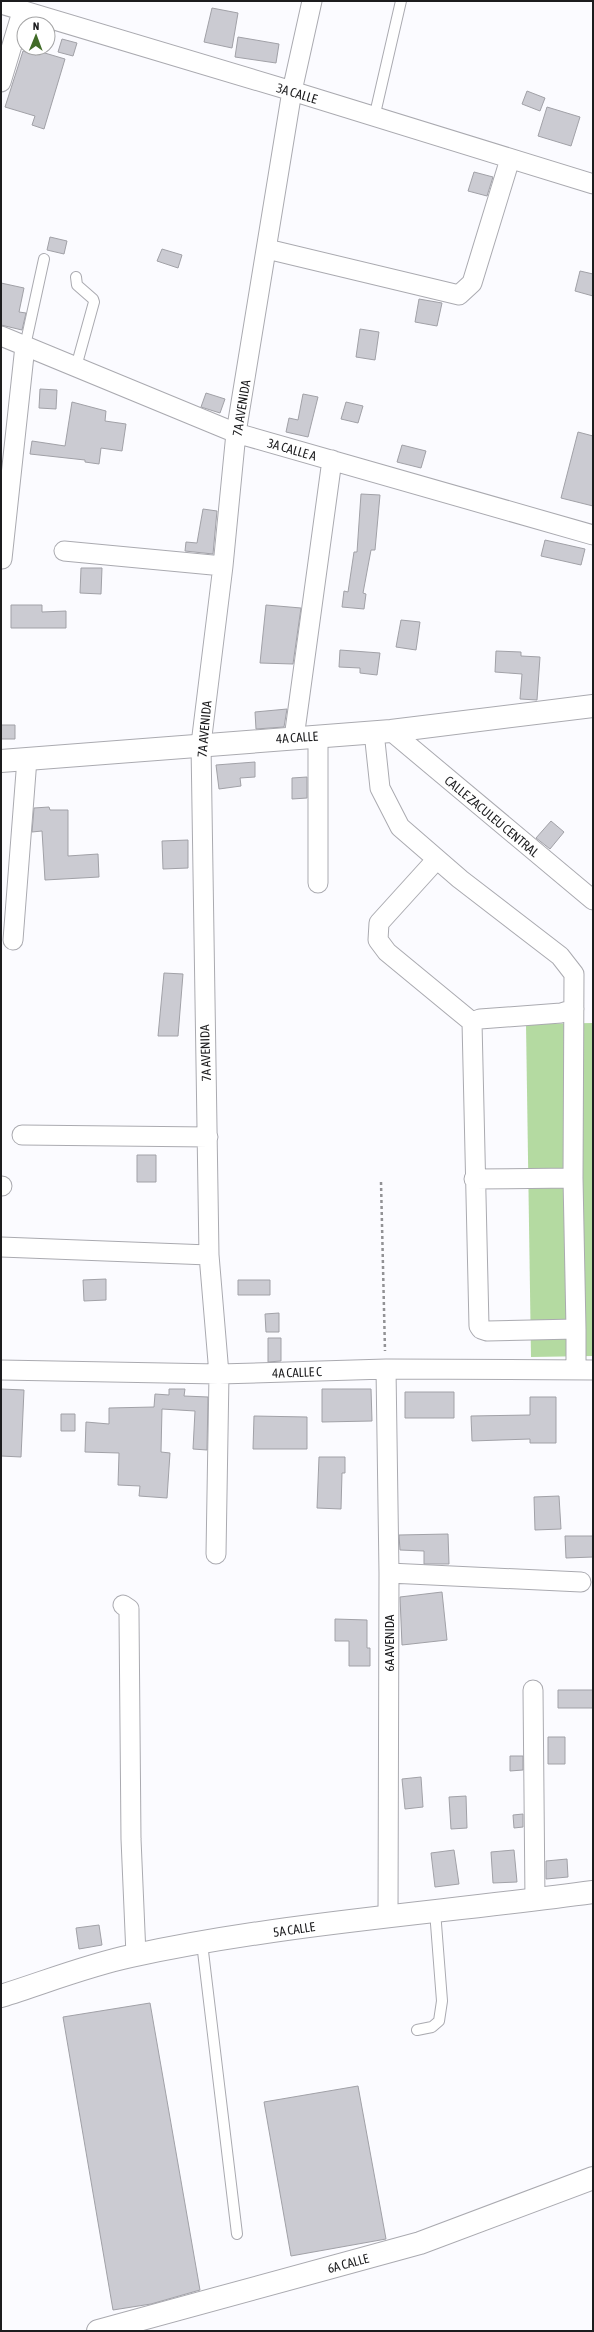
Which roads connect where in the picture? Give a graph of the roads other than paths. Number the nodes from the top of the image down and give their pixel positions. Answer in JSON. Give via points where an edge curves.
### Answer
{"nodes":[{"id":1,"x":312,"y":1,"type":"edge"},
{"id":2,"x":401,"y":1,"type":"edge"},
{"id":3,"x":9,"y":6,"type":"edge"},
{"id":4,"x":1,"y":82,"type":"edge"},
{"id":5,"x":292,"y":91,"type":"junction"},
{"id":6,"x":374,"y":118,"type":"junction"},
{"id":7,"x":510,"y":159,"type":"junction"},
{"id":8,"x":593,"y":184,"type":"edge"},
{"id":9,"x":267,"y":249,"type":"junction"},
{"id":10,"x":44,"y":259,"type":"dead end"},
{"id":11,"x":76,"y":277,"type":"dead end"},
{"id":12,"x":1,"y":336,"type":"edge"},
{"id":13,"x":25,"y":346,"type":"junction"},
{"id":14,"x":76,"y":367,"type":"junction"},
{"id":15,"x":236,"y":433,"type":"junction"},
{"id":16,"x":332,"y":460,"type":"junction"},
{"id":17,"x":593,"y":535,"type":"edge"},
{"id":18,"x":64,"y":551,"type":"dead end"},
{"id":19,"x":2,"y":559,"type":"dead end"},
{"id":20,"x":223,"y":566,"type":"junction"},
{"id":21,"x":593,"y":706,"type":"edge"},
{"id":22,"x":383,"y":732,"type":"junction"},
{"id":23,"x":318,"y":736,"type":"junction"},
{"id":24,"x":294,"y":738,"type":"junction"},
{"id":25,"x":201,"y":744,"type":"junction"},
{"id":26,"x":27,"y":759,"type":"junction"},
{"id":27,"x":1,"y":761,"type":"edge"},
{"id":28,"x":437,"y":858,"type":"junction"},
{"id":29,"x":318,"y":883,"type":"dead end"},
{"id":30,"x":593,"y":900,"type":"edge"},
{"id":31,"x":13,"y":940,"type":"dead end"},
{"id":32,"x":574,"y":1009,"type":"junction"},
{"id":33,"x":472,"y":1022,"type":"junction"},
{"id":34,"x":22,"y":1135,"type":"dead end"},
{"id":35,"x":208,"y":1137,"type":"junction"},
{"id":36,"x":573,"y":1178,"type":"junction"},
{"id":37,"x":474,"y":1179,"type":"junction"},
{"id":38,"x":1,"y":1247,"type":"edge"},
{"id":39,"x":209,"y":1255,"type":"junction"},
{"id":40,"x":576,"y":1329,"type":"junction"},
{"id":41,"x":386,"y":1369,"type":"junction"},
{"id":42,"x":1,"y":1370,"type":"edge"},
{"id":43,"x":585,"y":1370,"type":"edge"},
{"id":44,"x":219,"y":1374,"type":"junction"},
{"id":45,"x":216,"y":1554,"type":"dead end"},
{"id":46,"x":389,"y":1573,"type":"junction"},
{"id":47,"x":581,"y":1582,"type":"dead end"},
{"id":48,"x":123,"y":1605,"type":"dead end"},
{"id":49,"x":533,"y":1690,"type":"dead end"},
{"id":50,"x":593,"y":1892,"type":"edge"},
{"id":51,"x":535,"y":1900,"type":"junction"},
{"id":52,"x":434,"y":1911,"type":"junction"},
{"id":53,"x":388,"y":1916,"type":"junction"},
{"id":54,"x":202,"y":1943,"type":"junction"},
{"id":55,"x":136,"y":1955,"type":"junction"},
{"id":56,"x":1,"y":1996,"type":"edge"},
{"id":57,"x":417,"y":2030,"type":"dead end"},
{"id":58,"x":593,"y":2178,"type":"edge"},
{"id":59,"x":237,"y":2234,"type":"dead end"},
{"id":60,"x":98,"y":2331,"type":"edge"}],
"edges":[{"from":1,"to":5,"type":"street","name":"7A AVENIDA"},
{"from":2,"to":6,"type":"lane"},
{"from":3,"to":4,"type":"street"},
{"from":3,"to":5,"type":"street","name":"3A CALLE"},
{"from":5,"to":6,"type":"street","name":"3A CALLE"},
{"from":5,"to":9,"type":"street","name":"7A AVENIDA"},
{"from":6,"to":7,"type":"street","name":"3A CALLE"},
{"from":7,"to":8,"type":"street","name":"3A CALLE"},
{"from":7,"to":9,"type":"street","via":[[472,283],[459,295]]},
{"from":9,"to":15,"type":"street","name":"7A AVENIDA"},
{"from":10,"to":13,"type":"lane"},
{"from":11,"to":14,"type":"lane","via":[[77,285],[94,302]]},
{"from":12,"to":13,"type":"street","name":"3A CALLE A"},
{"from":13,"to":14,"type":"street","name":"3A CALLE A"},
{"from":13,"to":19,"type":"street"},
{"from":14,"to":15,"type":"street","name":"3A CALLE A"},
{"from":15,"to":16,"type":"street","name":"3A CALLE A"},
{"from":15,"to":20,"type":"street","name":"7A AVENIDA"},
{"from":16,"to":17,"type":"street","name":"3A CALLE A"},
{"from":16,"to":24,"type":"street"},
{"from":18,"to":20,"type":"street"},
{"from":20,"to":25,"type":"street","name":"7A AVENIDA"},
{"from":21,"to":22,"type":"street","name":"4A CALLE"},
{"from":22,"to":23,"type":"street","name":"4A CALLE"},
{"from":22,"to":28,"type":"street","via":[[380,788],[400,827]]},
{"from":22,"to":30,"type":"street","name":"CALLE ZACULEU CENTRAL"},
{"from":23,"to":24,"type":"street","name":"4A CALLE"},
{"from":23,"to":29,"type":"street"},
{"from":24,"to":25,"type":"street","name":"4A CALLE"},
{"from":25,"to":26,"type":"street","name":"4A CALLE"},
{"from":25,"to":35,"type":"street","name":"7A AVENIDA"},
{"from":26,"to":27,"type":"street","name":"4A CALLE"},
{"from":26,"to":31,"type":"street"},
{"from":28,"to":32,"type":"street","via":[[466,884],[560,956],[574,974]]},
{"from":28,"to":33,"type":"street","via":[[379,923],[378,940],[387,952]]},
{"from":32,"to":33,"type":"street"},
{"from":32,"to":36,"type":"street"},
{"from":33,"to":37,"type":"street"},
{"from":34,"to":35,"type":"street"},
{"from":35,"to":39,"type":"street","name":"7A AVENIDA"},
{"from":36,"to":37,"type":"street"},
{"from":36,"to":40,"type":"street"},
{"from":37,"to":40,"type":"street","via":[[478,1318],[481,1329]]},
{"from":38,"to":39,"type":"street"},
{"from":39,"to":44,"type":"street","name":"7A AVENIDA"},
{"from":40,"to":43,"type":"street"},
{"from":41,"to":43,"type":"street","name":"4A CALLE C"},
{"from":41,"to":44,"type":"street","name":"4A CALLE C"},
{"from":41,"to":46,"type":"street","name":"6A AVENIDA"},
{"from":42,"to":44,"type":"street","name":"4A CALLE C"},
{"from":44,"to":45,"type":"street","name":"7A AVENIDA"},
{"from":46,"to":47,"type":"street"},
{"from":46,"to":53,"type":"street","name":"6A AVENIDA"},
{"from":48,"to":55,"type":"street","via":[[129,1609],[130,1614],[131,1839]]},
{"from":49,"to":51,"type":"street"},
{"from":50,"to":51,"type":"street","name":"5A CALLE"},
{"from":51,"to":52,"type":"street","name":"5A CALLE"},
{"from":52,"to":53,"type":"street","name":"5A CALLE"},
{"from":52,"to":57,"type":"lane","via":[[442,2000],[439,2021],[432,2027]]},
{"from":53,"to":54,"type":"street","name":"5A CALLE"},
{"from":54,"to":55,"type":"street","name":"5A CALLE"},
{"from":54,"to":59,"type":"lane"},
{"from":55,"to":56,"type":"street","name":"5A CALLE"},
{"from":58,"to":60,"type":"street","name":"6A CALLE","via":[[420,2243]]}]}
